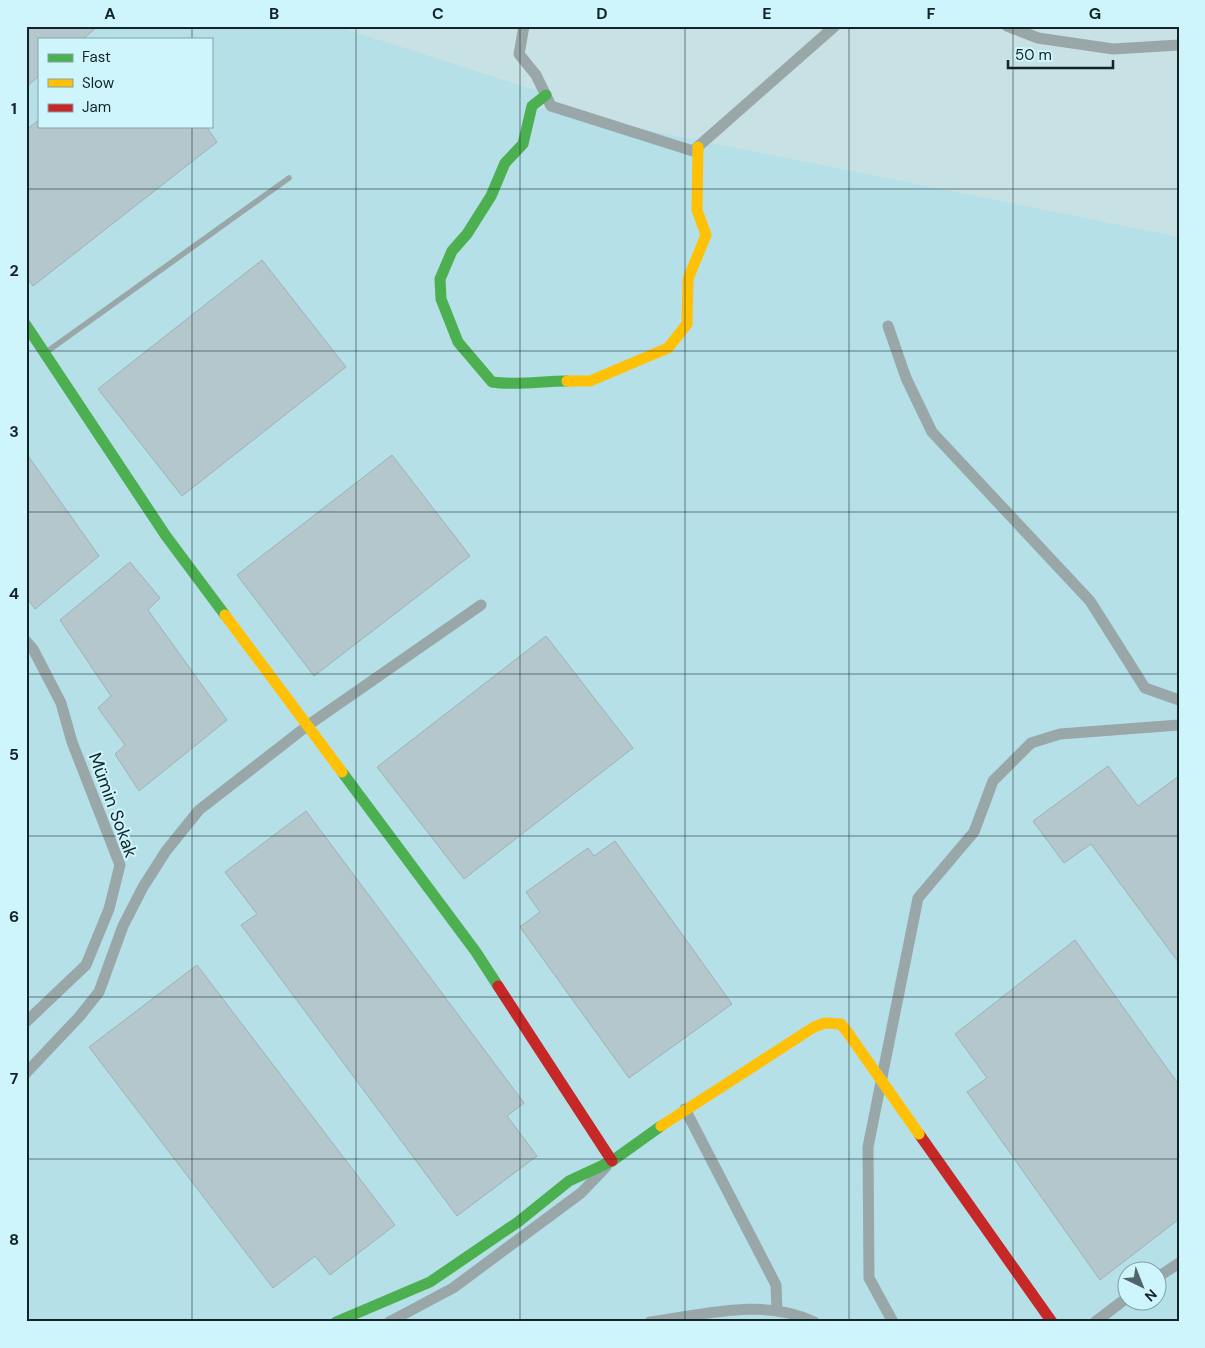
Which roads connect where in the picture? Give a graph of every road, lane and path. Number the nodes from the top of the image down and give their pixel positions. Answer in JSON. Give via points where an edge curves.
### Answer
{"nodes":[{"id":1,"x":524,"y":26,"type":"edge"},
{"id":2,"x":835,"y":26,"type":"edge"},
{"id":3,"x":1008,"y":26,"type":"edge"},
{"id":4,"x":1179,"y":45,"type":"edge"},
{"id":5,"x":546,"y":95,"type":"junction"},
{"id":6,"x":698,"y":147,"type":"junction"},
{"id":7,"x":289,"y":178,"type":"dead end"},
{"id":8,"x":26,"y":325,"type":"edge"},
{"id":9,"x":888,"y":326,"type":"dead end"},
{"id":10,"x":45,"y":352,"type":"junction"},
{"id":11,"x":481,"y":605,"type":"dead end"},
{"id":12,"x":26,"y":641,"type":"edge"},
{"id":13,"x":1179,"y":700,"type":"edge"},
{"id":14,"x":1179,"y":725,"type":"edge"},
{"id":15,"x":307,"y":726,"type":"junction"},
{"id":16,"x":26,"y":1022,"type":"edge"},
{"id":17,"x":26,"y":1073,"type":"edge"},
{"id":18,"x":685,"y":1109,"type":"junction"},
{"id":19,"x":612,"y":1161,"type":"junction"},
{"id":20,"x":1179,"y":1263,"type":"edge"},
{"id":21,"x":1168,"y":1270,"type":"edge"},
{"id":22,"x":1118,"y":1305,"type":"edge"},
{"id":23,"x":777,"y":1311,"type":"junction"},
{"id":24,"x":336,"y":1322,"type":"edge"},
{"id":25,"x":389,"y":1322,"type":"edge"},
{"id":26,"x":650,"y":1322,"type":"edge"},
{"id":27,"x":814,"y":1322,"type":"edge"},
{"id":28,"x":893,"y":1322,"type":"edge"},
{"id":29,"x":1052,"y":1322,"type":"edge"},
{"id":30,"x":1095,"y":1322,"type":"edge"}],
"edges":[{"from":1,"to":5,"type":"street","via":[[518,54],[536,75]]},
{"from":2,"to":6,"type":"street"},
{"from":3,"to":4,"type":"street","via":[[1038,38],[1113,49]]},
{"from":5,"to":6,"type":"street","via":[[551,106],[692,152]]},
{"from":5,"to":6,"type":"street","via":[[532,106],[523,144],[505,163],[490,196],[467,234],[452,251],[440,280],[441,298],[458,342],[492,382],[512,385],[590,381],[668,348],[687,324],[688,279],[706,235],[697,210]]},
{"from":7,"to":10,"type":"lane"},
{"from":8,"to":10,"type":"street"},
{"from":9,"to":13,"type":"street","via":[[906,378],[932,432],[1090,601],[1145,688]]},
{"from":10,"to":15,"type":"street","via":[[166,536]]},
{"from":11,"to":15,"type":"street"},
{"from":12,"to":16,"type":"street","name":"Mümin Sokak","via":[[61,703],[72,742],[120,864],[109,908],[86,965]]},
{"from":14,"to":28,"type":"street","via":[[1060,734],[1031,744],[993,781],[974,832],[918,898],[868,1147],[868,1278]]},
{"from":15,"to":17,"type":"street","via":[[199,810],[180,833],[143,887],[123,926],[99,992],[80,1018]]},
{"from":15,"to":19,"type":"street","via":[[476,952]]},
{"from":18,"to":19,"type":"street"},
{"from":18,"to":23,"type":"street","via":[[776,1285]]},
{"from":18,"to":29,"type":"street","bridge":true,"via":[[814,1027],[825,1023],[841,1024]]},
{"from":19,"to":24,"type":"street","via":[[569,1181],[518,1222],[430,1282]]},
{"from":19,"to":25,"type":"street","via":[[581,1193],[453,1288]]},
{"from":20,"to":21,"type":"street"},
{"from":22,"to":30,"type":"street"},
{"from":23,"to":26,"type":"street","via":[[759,1308]]},
{"from":23,"to":27,"type":"street"}]}
